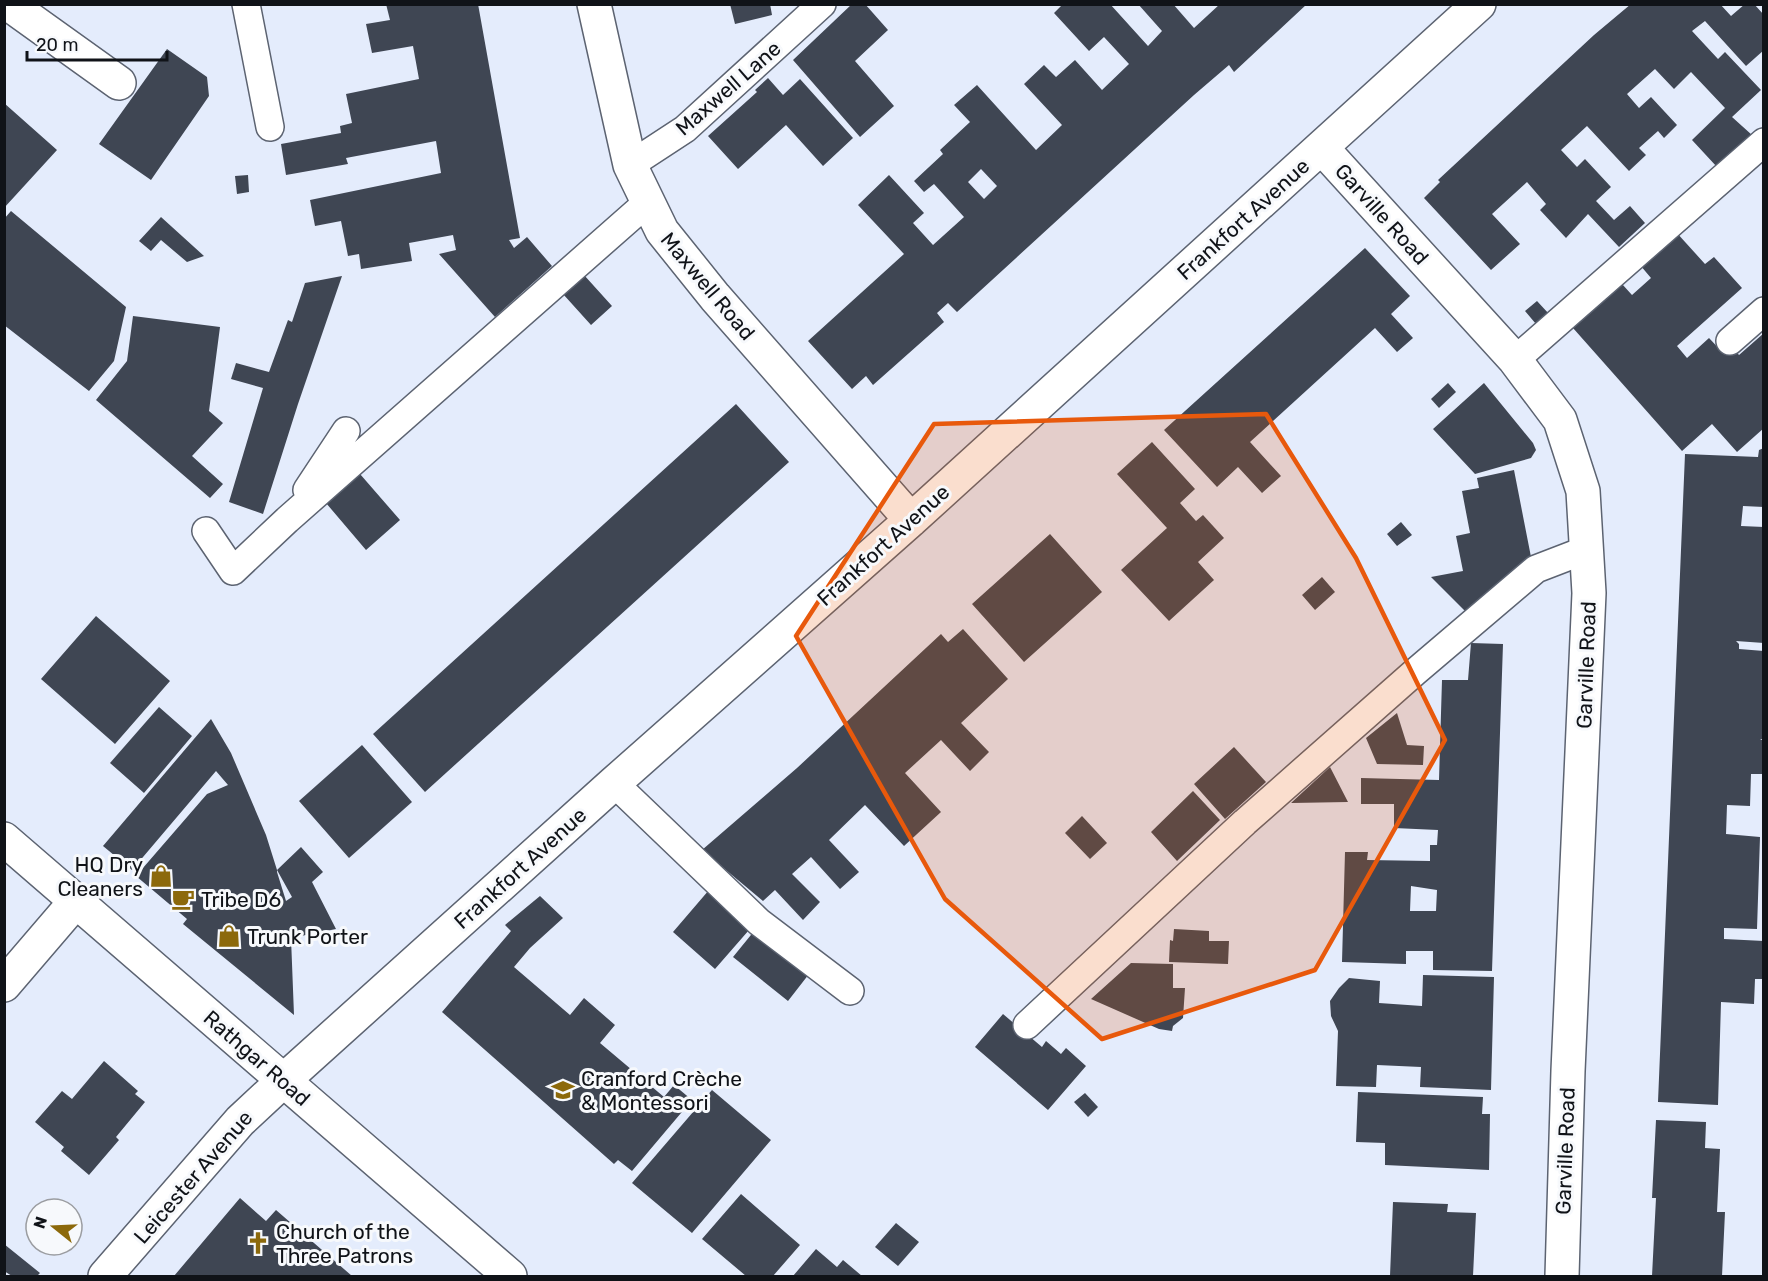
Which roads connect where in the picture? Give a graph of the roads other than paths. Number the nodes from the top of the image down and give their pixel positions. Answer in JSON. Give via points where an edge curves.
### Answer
{"nodes":[{"id":1,"x":14,"y":4,"type":"edge"},
{"id":2,"x":246,"y":4,"type":"edge"},
{"id":3,"x":594,"y":4,"type":"edge"},
{"id":4,"x":822,"y":4,"type":"edge"},
{"id":5,"x":1479,"y":4,"type":"edge"},
{"id":6,"x":119,"y":83,"type":"dead end"},
{"id":7,"x":270,"y":128,"type":"dead end"},
{"id":8,"x":1764,"y":142,"type":"edge"},
{"id":9,"x":1322,"y":148,"type":"junction"},
{"id":10,"x":630,"y":165,"type":"junction"},
{"id":11,"x":648,"y":202,"type":"junction"},
{"id":12,"x":1764,"y":311,"type":"edge"},
{"id":13,"x":1730,"y":341,"type":"dead end"},
{"id":14,"x":1515,"y":360,"type":"junction"},
{"id":15,"x":346,"y":431,"type":"dead end"},
{"id":16,"x":287,"y":520,"type":"junction"},
{"id":17,"x":911,"y":520,"type":"junction"},
{"id":18,"x":206,"y":531,"type":"dead end"},
{"id":19,"x":1588,"y":549,"type":"junction"},
{"id":20,"x":614,"y":783,"type":"junction"},
{"id":21,"x":4,"y":839,"type":"edge"},
{"id":22,"x":75,"y":901,"type":"junction"},
{"id":23,"x":4,"y":985,"type":"edge"},
{"id":24,"x":850,"y":991,"type":"dead end"},
{"id":25,"x":1027,"y":1024,"type":"dead end"},
{"id":26,"x":283,"y":1081,"type":"junction"},
{"id":27,"x":105,"y":1276,"type":"edge"},
{"id":28,"x":510,"y":1276,"type":"edge"},
{"id":29,"x":1562,"y":1276,"type":"edge"}],
"edges":[{"from":1,"to":6,"type":"street"},
{"from":2,"to":7,"type":"lane"},
{"from":3,"to":10,"type":"street","name":"Maxwell Road"},
{"from":4,"to":10,"type":"lane","name":"Maxwell Lane","via":[[685,129]]},
{"from":5,"to":9,"type":"street","name":"Frankfort Avenue"},
{"from":8,"to":14,"type":"lane"},
{"from":9,"to":14,"type":"street","name":"Garville Road"},
{"from":9,"to":17,"type":"street","name":"Frankfort Avenue"},
{"from":10,"to":11,"type":"street","name":"Maxwell Road"},
{"from":11,"to":16,"type":"lane"},
{"from":11,"to":17,"type":"street","name":"Maxwell Road","via":[[662,231],[715,297]]},
{"from":12,"to":13,"type":"lane"},
{"from":14,"to":19,"type":"street","name":"Garville Road","via":[[1560,420],[1583,491]]},
{"from":15,"to":16,"type":"lane"},
{"from":16,"to":18,"type":"lane","via":[[233,571]]},
{"from":17,"to":20,"type":"street","name":"Frankfort Avenue"},
{"from":19,"to":25,"type":"lane","via":[[1536,569],[1254,814]]},
{"from":19,"to":29,"type":"street","name":"Garville Road"},
{"from":20,"to":24,"type":"lane","via":[[759,922]]},
{"from":20,"to":26,"type":"street","name":"Frankfort Avenue"},
{"from":21,"to":22,"type":"street","name":"Rathgar Road"},
{"from":22,"to":23,"type":"street"},
{"from":22,"to":26,"type":"street","name":"Rathgar Road"},
{"from":26,"to":27,"type":"street","name":"Leicester Avenue","via":[[240,1121]]},
{"from":26,"to":28,"type":"street","name":"Rathgar Road"}]}
